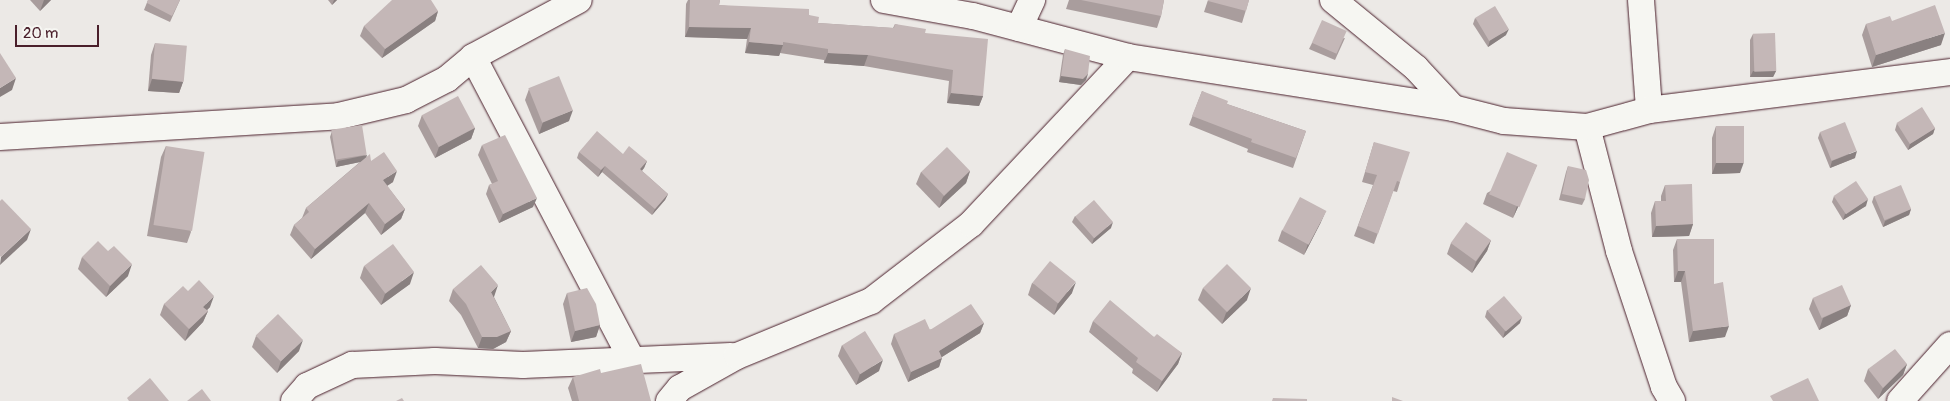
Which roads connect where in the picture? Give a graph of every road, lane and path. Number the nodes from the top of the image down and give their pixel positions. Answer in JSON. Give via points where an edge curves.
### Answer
{"nodes":[{"id":1,"x":579,"y":0,"type":"edge"},
{"id":2,"x":884,"y":0,"type":"edge"},
{"id":3,"x":1032,"y":0,"type":"edge"},
{"id":4,"x":1333,"y":0,"type":"edge"},
{"id":5,"x":1641,"y":0,"type":"edge"},
{"id":6,"x":1019,"y":28,"type":"junction"},
{"id":7,"x":473,"y":57,"type":"junction"},
{"id":8,"x":1128,"y":57,"type":"junction"},
{"id":9,"x":1950,"y":72,"type":"edge"},
{"id":10,"x":1453,"y":108,"type":"junction"},
{"id":11,"x":1649,"y":110,"type":"junction"},
{"id":12,"x":1587,"y":127,"type":"junction"},
{"id":13,"x":0,"y":137,"type":"edge"},
{"id":14,"x":1950,"y":345,"type":"edge"},
{"id":15,"x":737,"y":356,"type":"junction"},
{"id":16,"x":632,"y":360,"type":"junction"},
{"id":17,"x":294,"y":401,"type":"edge"},
{"id":18,"x":669,"y":401,"type":"edge"},
{"id":19,"x":1672,"y":401,"type":"edge"},
{"id":20,"x":1900,"y":401,"type":"edge"}],
"edges":[{"from":1,"to":7,"type":"street"},
{"from":2,"to":6,"type":"street"},
{"from":3,"to":6,"type":"street"},
{"from":4,"to":10,"type":"street","via":[[1416,68]]},
{"from":5,"to":11,"type":"street"},
{"from":6,"to":8,"type":"street"},
{"from":7,"to":13,"type":"street","via":[[447,79],[406,100],[338,116]]},
{"from":7,"to":16,"type":"street"},
{"from":8,"to":10,"type":"street"},
{"from":8,"to":15,"type":"street","via":[[971,224],[871,301]]},
{"from":9,"to":11,"type":"street"},
{"from":10,"to":12,"type":"street","via":[[1504,121]]},
{"from":11,"to":12,"type":"street"},
{"from":12,"to":19,"type":"street","via":[[1619,251],[1664,387]]},
{"from":14,"to":20,"type":"street"},
{"from":15,"to":16,"type":"street"},
{"from":15,"to":18,"type":"street","via":[[680,388]]},
{"from":16,"to":17,"type":"street","via":[[524,365],[435,361],[352,365],[307,386]]}]}
